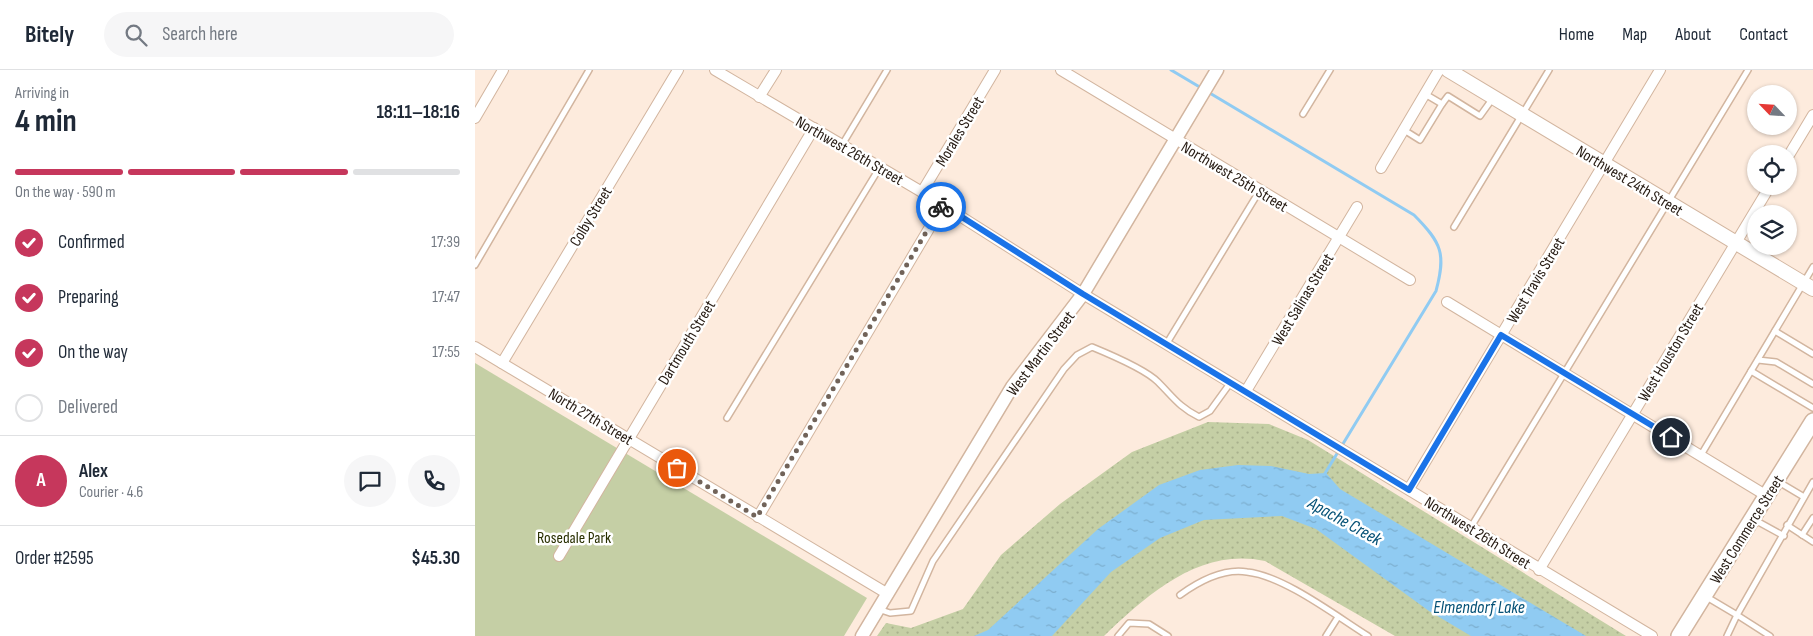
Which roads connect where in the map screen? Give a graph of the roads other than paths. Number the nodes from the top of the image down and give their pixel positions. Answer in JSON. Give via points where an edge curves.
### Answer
{"nodes":[{"id":1,"x":503,"y":70,"type":"edge"},
{"id":2,"x":589,"y":70,"type":"edge"},
{"id":3,"x":678,"y":70,"type":"edge"},
{"id":4,"x":715,"y":70,"type":"edge"},
{"id":5,"x":776,"y":70,"type":"edge"},
{"id":6,"x":887,"y":70,"type":"edge"},
{"id":7,"x":995,"y":70,"type":"edge"},
{"id":8,"x":1061,"y":70,"type":"edge"},
{"id":9,"x":1330,"y":70,"type":"edge"},
{"id":10,"x":1439,"y":70,"type":"edge"},
{"id":11,"x":1447,"y":70,"type":"edge"},
{"id":12,"x":1549,"y":70,"type":"edge"},
{"id":13,"x":1660,"y":70,"type":"edge"},
{"id":14,"x":1748,"y":70,"type":"edge"},
{"id":15,"x":1215,"y":72,"type":"edge"},
{"id":16,"x":1425,"y":93,"type":"junction"},
{"id":17,"x":759,"y":97,"type":"junction"},
{"id":18,"x":1493,"y":97,"type":"junction"},
{"id":19,"x":1443,"y":104,"type":"junction"},
{"id":20,"x":1303,"y":114,"type":"dead end"},
{"id":21,"x":1522,"y":115,"type":"junction"},
{"id":22,"x":1813,"y":115,"type":"edge"},
{"id":23,"x":475,"y":118,"type":"edge"},
{"id":24,"x":813,"y":128,"type":"junction"},
{"id":25,"x":1403,"y":130,"type":"junction"},
{"id":26,"x":1175,"y":140,"type":"junction"},
{"id":27,"x":842,"y":145,"type":"junction"},
{"id":28,"x":1795,"y":145,"type":"edge"},
{"id":29,"x":1603,"y":164,"type":"junction"},
{"id":30,"x":880,"y":167,"type":"junction"},
{"id":31,"x":1381,"y":168,"type":"dead end"},
{"id":32,"x":1260,"y":190,"type":"junction"},
{"id":33,"x":922,"y":192,"type":"junction"},
{"id":34,"x":1764,"y":195,"type":"edge"},
{"id":35,"x":1668,"y":203,"type":"junction"},
{"id":36,"x":943,"y":205,"type":"junction"},
{"id":37,"x":1357,"y":207,"type":"dead end"},
{"id":38,"x":1454,"y":227,"type":"dead end"},
{"id":39,"x":1339,"y":238,"type":"junction"},
{"id":40,"x":1735,"y":243,"type":"junction"},
{"id":41,"x":475,"y":264,"type":"edge"},
{"id":42,"x":1813,"y":267,"type":"edge"},
{"id":43,"x":1410,"y":280,"type":"dead end"},
{"id":44,"x":1810,"y":287,"type":"edge"},
{"id":45,"x":1083,"y":294,"type":"junction"},
{"id":46,"x":1447,"y":302,"type":"dead end"},
{"id":47,"x":1775,"y":331,"type":"junction"},
{"id":48,"x":1501,"y":335,"type":"junction"},
{"id":49,"x":1167,"y":343,"type":"junction"},
{"id":50,"x":475,"y":347,"type":"edge"},
{"id":51,"x":1813,"y":354,"type":"edge"},
{"id":52,"x":1758,"y":360,"type":"junction"},
{"id":53,"x":502,"y":363,"type":"junction"},
{"id":54,"x":1751,"y":371,"type":"junction"},
{"id":55,"x":1564,"y":373,"type":"junction"},
{"id":56,"x":1231,"y":382,"type":"junction"},
{"id":57,"x":1813,"y":384,"type":"edge"},
{"id":58,"x":1246,"y":391,"type":"junction"},
{"id":59,"x":1813,"y":408,"type":"edge"},
{"id":60,"x":1633,"y":414,"type":"junction"},
{"id":61,"x":727,"y":418,"type":"dead end"},
{"id":62,"x":1811,"y":427,"type":"edge"},
{"id":63,"x":629,"y":439,"type":"junction"},
{"id":64,"x":1701,"y":455,"type":"junction"},
{"id":65,"x":1777,"y":480,"type":"junction"},
{"id":66,"x":1813,"y":482,"type":"edge"},
{"id":67,"x":1409,"y":490,"type":"junction"},
{"id":68,"x":1767,"y":496,"type":"junction"},
{"id":69,"x":1804,"y":497,"type":"junction"},
{"id":70,"x":757,"y":517,"type":"junction"},
{"id":71,"x":1753,"y":518,"type":"junction"},
{"id":72,"x":1813,"y":518,"type":"edge"},
{"id":73,"x":1787,"y":525,"type":"junction"},
{"id":74,"x":1470,"y":528,"type":"junction"},
{"id":75,"x":1802,"y":535,"type":"junction"},
{"id":76,"x":1783,"y":536,"type":"junction"},
{"id":77,"x":1813,"y":542,"type":"edge"},
{"id":78,"x":559,"y":556,"type":"dead end"},
{"id":79,"x":1539,"y":570,"type":"junction"},
{"id":80,"x":888,"y":594,"type":"junction"},
{"id":81,"x":1179,"y":595,"type":"dead end"},
{"id":82,"x":1705,"y":595,"type":"junction"},
{"id":83,"x":878,"y":609,"type":"junction"},
{"id":84,"x":1737,"y":615,"type":"junction"},
{"id":85,"x":1338,"y":617,"type":"junction"},
{"id":86,"x":862,"y":636,"type":"edge"},
{"id":87,"x":1117,"y":636,"type":"edge"},
{"id":88,"x":1168,"y":636,"type":"edge"},
{"id":89,"x":1326,"y":636,"type":"edge"},
{"id":90,"x":1368,"y":636,"type":"edge"},
{"id":91,"x":1652,"y":636,"type":"edge"},
{"id":92,"x":1679,"y":636,"type":"edge"},
{"id":93,"x":1727,"y":636,"type":"edge"},
{"id":94,"x":1770,"y":636,"type":"edge"}],
"edges":[{"from":1,"to":23,"type":"street"},
{"from":2,"to":41,"type":"lane"},
{"from":3,"to":53,"type":"street","name":"Colby Street"},
{"from":4,"to":17,"type":"street","name":"Northwest 26th Street"},
{"from":5,"to":17,"type":"street"},
{"from":6,"to":27,"type":"lane"},
{"from":7,"to":33,"type":"street","name":"Morales Street"},
{"from":8,"to":26,"type":"street","name":"Northwest 25th Street"},
{"from":9,"to":20,"type":"lane"},
{"from":10,"to":16,"type":"street"},
{"from":11,"to":18,"type":"main road","name":"Northwest 24th Street"},
{"from":12,"to":21,"type":"lane"},
{"from":13,"to":29,"type":"street","name":"West Travis Street"},
{"from":14,"to":35,"type":"lane"},
{"from":15,"to":26,"type":"street","name":"West Martin Street"},
{"from":16,"to":19,"type":"lane"},
{"from":16,"to":25,"type":"street"},
{"from":17,"to":24,"type":"street","name":"Northwest 26th Street"},
{"from":18,"to":19,"type":"lane","via":[[1480,116],[1448,96]]},
{"from":18,"to":21,"type":"main road","name":"Northwest 24th Street"},
{"from":19,"to":25,"type":"lane","via":[[1420,140]]},
{"from":21,"to":29,"type":"main road","name":"Northwest 24th Street"},
{"from":21,"to":38,"type":"lane"},
{"from":22,"to":28,"type":"street"},
{"from":24,"to":27,"type":"street","name":"Northwest 26th Street"},
{"from":24,"to":63,"type":"street","name":"Dartmouth Street"},
{"from":25,"to":31,"type":"street"},
{"from":26,"to":32,"type":"street","name":"Northwest 25th Street"},
{"from":26,"to":45,"type":"street","name":"West Martin Street"},
{"from":27,"to":30,"type":"street","name":"Northwest 26th Street"},
{"from":29,"to":35,"type":"main road","name":"Northwest 24th Street"},
{"from":29,"to":48,"type":"street","name":"West Travis Street"},
{"from":30,"to":33,"type":"street","name":"Northwest 26th Street"},
{"from":30,"to":61,"type":"lane"},
{"from":32,"to":39,"type":"street","name":"Northwest 25th Street"},
{"from":32,"to":49,"type":"lane"},
{"from":33,"to":36,"type":"street","name":"Northwest 26th Street"},
{"from":34,"to":40,"type":"street","name":"West Houston Street"},
{"from":35,"to":40,"type":"main road","name":"Northwest 24th Street"},
{"from":35,"to":55,"type":"lane"},
{"from":36,"to":45,"type":"street","name":"Northwest 26th Street"},
{"from":36,"to":70,"type":"street"},
{"from":37,"to":39,"type":"street","name":"West Salinas Street"},
{"from":39,"to":43,"type":"street","name":"Northwest 25th Street"},
{"from":39,"to":58,"type":"street","name":"West Salinas Street"},
{"from":40,"to":44,"type":"main road","name":"Northwest 24th Street"},
{"from":40,"to":60,"type":"street","name":"West Houston Street"},
{"from":42,"to":44,"type":"lane"},
{"from":44,"to":47,"type":"lane"},
{"from":45,"to":49,"type":"street","name":"Northwest 26th Street"},
{"from":45,"to":80,"type":"street","name":"West Martin Street","via":[[1012,387]]},
{"from":46,"to":48,"type":"street"},
{"from":47,"to":51,"type":"lane"},
{"from":47,"to":52,"type":"lane"},
{"from":48,"to":55,"type":"street"},
{"from":48,"to":67,"type":"street","name":"West Travis Street"},
{"from":49,"to":56,"type":"street","name":"Northwest 26th Street"},
{"from":50,"to":53,"type":"street","name":"North 27th Street"},
{"from":52,"to":54,"type":"lane"},
{"from":52,"to":57,"type":"lane","via":[[1776,362]]},
{"from":53,"to":63,"type":"street","name":"North 27th Street"},
{"from":54,"to":59,"type":"lane"},
{"from":54,"to":64,"type":"lane"},
{"from":55,"to":60,"type":"street"},
{"from":55,"to":74,"type":"lane"},
{"from":56,"to":58,"type":"street","name":"Northwest 26th Street"},
{"from":56,"to":83,"type":"lane","via":[[1210,411],[1199,417],[1183,409],[1157,380],[1112,355],[1092,347],[1077,355],[1064,369],[933,561],[911,611],[890,613]]},
{"from":58,"to":67,"type":"street","name":"Northwest 26th Street"},
{"from":60,"to":64,"type":"street"},
{"from":60,"to":79,"type":"street","name":"West Houston Street"},
{"from":62,"to":65,"type":"main road","name":"West Commerce Street"},
{"from":63,"to":70,"type":"street","name":"North 27th Street"},
{"from":63,"to":78,"type":"street","name":"Dartmouth Street"},
{"from":64,"to":68,"type":"street"},
{"from":65,"to":68,"type":"main road","name":"West Commerce Street"},
{"from":65,"to":69,"type":"lane"},
{"from":66,"to":69,"type":"lane"},
{"from":67,"to":74,"type":"street","name":"Northwest 26th Street"},
{"from":68,"to":71,"type":"main road","name":"West Commerce Street"},
{"from":69,"to":73,"type":"lane"},
{"from":70,"to":80,"type":"street","name":"North 27th Street"},
{"from":71,"to":76,"type":"lane"},
{"from":71,"to":82,"type":"main road","name":"West Commerce Street"},
{"from":72,"to":75,"type":"lane"},
{"from":73,"to":75,"type":"lane"},
{"from":73,"to":76,"type":"lane"},
{"from":74,"to":79,"type":"street","name":"Northwest 26th Street"},
{"from":75,"to":77,"type":"lane"},
{"from":76,"to":84,"type":"lane"},
{"from":79,"to":91,"type":"street","name":"Northwest 26th Street"},
{"from":80,"to":83,"type":"street","name":"West Martin Street"},
{"from":81,"to":85,"type":"lane","via":[[1201,580],[1246,571],[1275,580]]},
{"from":82,"to":84,"type":"lane"},
{"from":82,"to":92,"type":"main road","name":"West Commerce Street"},
{"from":83,"to":86,"type":"street","name":"West Martin Street"},
{"from":84,"to":93,"type":"lane"},
{"from":84,"to":94,"type":"lane"},
{"from":85,"to":89,"type":"lane"},
{"from":85,"to":90,"type":"lane"},
{"from":87,"to":88,"type":"lane","via":[[1129,623],[1149,624]]}]}
